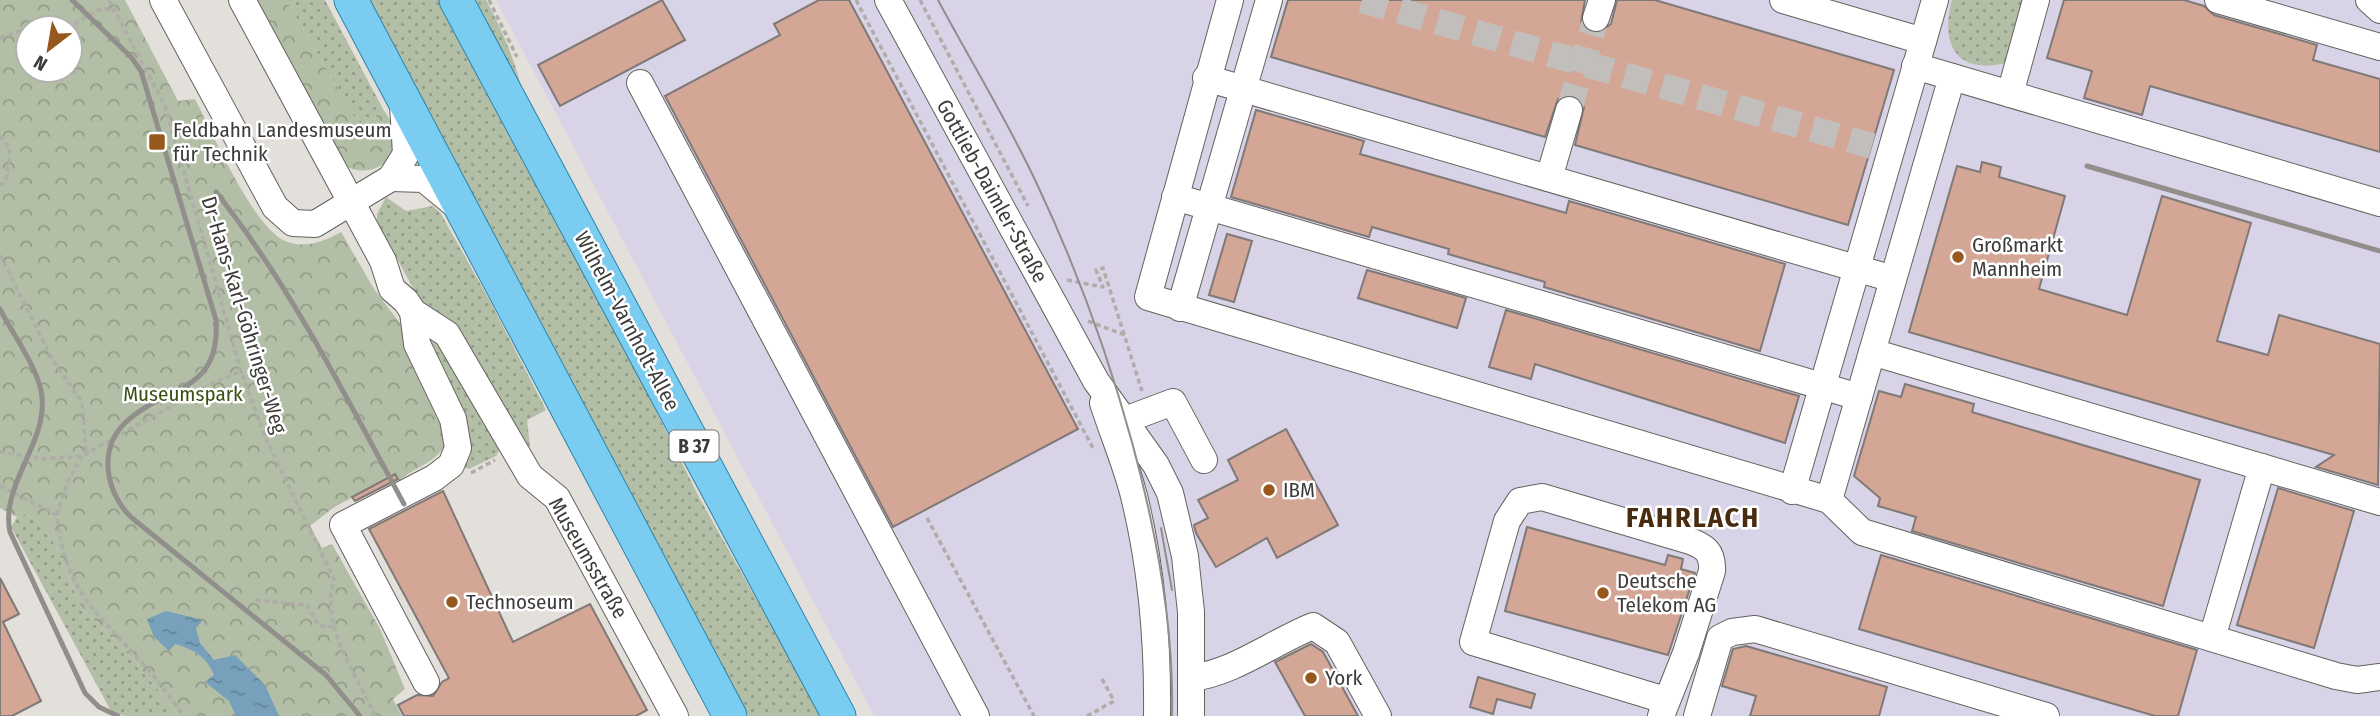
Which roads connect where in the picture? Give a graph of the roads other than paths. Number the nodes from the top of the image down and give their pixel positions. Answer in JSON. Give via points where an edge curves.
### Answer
{"nodes":[{"id":1,"x":163,"y":0,"type":"edge"},
{"id":2,"x":243,"y":0,"type":"edge"},
{"id":3,"x":351,"y":0,"type":"edge"},
{"id":4,"x":456,"y":0,"type":"edge"},
{"id":5,"x":888,"y":0,"type":"edge"},
{"id":6,"x":1230,"y":0,"type":"edge"},
{"id":7,"x":1269,"y":0,"type":"edge"},
{"id":8,"x":1783,"y":0,"type":"edge"},
{"id":9,"x":1934,"y":0,"type":"edge"},
{"id":10,"x":2036,"y":0,"type":"edge"},
{"id":11,"x":2218,"y":0,"type":"edge"},
{"id":12,"x":2369,"y":0,"type":"edge"},
{"id":13,"x":2380,"y":10,"type":"edge"},
{"id":14,"x":1923,"y":41,"type":"junction"},
{"id":15,"x":2380,"y":47,"type":"edge"},
{"id":16,"x":1915,"y":66,"type":"junction"},
{"id":17,"x":1952,"y":77,"type":"junction"},
{"id":18,"x":1206,"y":78,"type":"junction"},
{"id":19,"x":640,"y":83,"type":"dead end"},
{"id":20,"x":1244,"y":89,"type":"junction"},
{"id":21,"x":401,"y":90,"type":"junction"},
{"id":22,"x":2010,"y":94,"type":"junction"},
{"id":23,"x":1569,"y":110,"type":"tunnel mouth"},
{"id":24,"x":391,"y":177,"type":"junction"},
{"id":25,"x":1549,"y":178,"type":"junction"},
{"id":26,"x":1175,"y":197,"type":"junction"},
{"id":27,"x":351,"y":202,"type":"junction"},
{"id":28,"x":2380,"y":203,"type":"edge"},
{"id":29,"x":1209,"y":207,"type":"junction"},
{"id":30,"x":467,"y":216,"type":"junction"},
{"id":31,"x":1856,"y":269,"type":"junction"},
{"id":32,"x":1893,"y":279,"type":"junction"},
{"id":33,"x":410,"y":307,"type":"junction"},
{"id":34,"x":1180,"y":308,"type":"junction"},
{"id":35,"x":1872,"y":352,"type":"junction"},
{"id":36,"x":1822,"y":387,"type":"junction"},
{"id":37,"x":1859,"y":397,"type":"junction"},
{"id":38,"x":1119,"y":426,"type":"junction"},
{"id":39,"x":1204,"y":460,"type":"dead end"},
{"id":40,"x":2262,"y":467,"type":"junction"},
{"id":41,"x":1792,"y":491,"type":"junction"},
{"id":42,"x":1133,"y":493,"type":"junction"},
{"id":43,"x":1170,"y":493,"type":"junction"},
{"id":44,"x":1829,"y":500,"type":"junction"},
{"id":45,"x":2380,"y":502,"type":"edge"},
{"id":46,"x":2211,"y":638,"type":"junction"},
{"id":47,"x":2380,"y":677,"type":"edge"},
{"id":48,"x":1191,"y":678,"type":"junction"},
{"id":49,"x":426,"y":682,"type":"dead end"},
{"id":50,"x":1663,"y":710,"type":"edge"},
{"id":51,"x":675,"y":716,"type":"edge"},
{"id":52,"x":730,"y":716,"type":"edge"},
{"id":53,"x":839,"y":716,"type":"edge"},
{"id":54,"x":976,"y":716,"type":"edge"},
{"id":55,"x":1157,"y":716,"type":"edge"},
{"id":56,"x":1191,"y":716,"type":"edge"},
{"id":57,"x":1378,"y":716,"type":"edge"},
{"id":58,"x":1697,"y":716,"type":"edge"},
{"id":59,"x":2046,"y":716,"type":"edge"}],
"edges":[{"from":1,"to":27,"type":"street","via":[[275,207],[293,222],[315,224]]},
{"from":2,"to":27,"type":"street"},
{"from":3,"to":21,"type":"main road"},
{"from":4,"to":53,"type":"main road","name":"Wilhelm-Varnholt-Allee","number":"B 37"},
{"from":5,"to":38,"type":"street","name":"Gottlieb-Daimler-Straße"},
{"from":6,"to":18,"type":"street"},
{"from":7,"to":20,"type":"street"},
{"from":8,"to":14,"type":"street"},
{"from":9,"to":14,"type":"street"},
{"from":10,"to":22,"type":"street"},
{"from":11,"to":15,"type":"street"},
{"from":12,"to":13,"type":"street"},
{"from":14,"to":16,"type":"street"},
{"from":16,"to":17,"type":"street"},
{"from":16,"to":31,"type":"street","via":[[1881,148]]},
{"from":17,"to":22,"type":"street"},
{"from":17,"to":32,"type":"street"},
{"from":18,"to":20,"type":"street"},
{"from":18,"to":26,"type":"street"},
{"from":19,"to":54,"type":"street"},
{"from":20,"to":25,"type":"street"},
{"from":20,"to":29,"type":"street"},
{"from":21,"to":24,"type":"street","via":[[406,155]]},
{"from":21,"to":30,"type":"main road"},
{"from":22,"to":28,"type":"street"},
{"from":23,"to":25,"type":"street"},
{"from":24,"to":27,"type":"street"},
{"from":24,"to":30,"type":"street","via":[[424,178]]},
{"from":25,"to":31,"type":"street"},
{"from":26,"to":29,"type":"street"},
{"from":26,"to":34,"type":"street","via":[[1148,298]]},
{"from":27,"to":33,"type":"street","via":[[383,261],[399,274]]},
{"from":29,"to":34,"type":"street"},
{"from":29,"to":36,"type":"street"},
{"from":30,"to":52,"type":"main road"},
{"from":31,"to":32,"type":"street"},
{"from":31,"to":36,"type":"street"},
{"from":32,"to":35,"type":"street"},
{"from":33,"to":49,"type":"street","via":[[417,344],[453,419],[458,448],[452,465],[433,478],[343,525]]},
{"from":33,"to":51,"type":"street","name":"Museumsstraße","via":[[447,334],[530,476],[557,498]]},
{"from":34,"to":41,"type":"street"},
{"from":35,"to":37,"type":"street"},
{"from":35,"to":40,"type":"street"},
{"from":36,"to":37,"type":"street"},
{"from":36,"to":41,"type":"street"},
{"from":37,"to":44,"type":"street"},
{"from":38,"to":39,"type":"street","via":[[1172,402]]},
{"from":38,"to":42,"type":"street","name":"Gottlieb-Daimler-Straße"},
{"from":38,"to":43,"type":"street","name":"Gottlieb-Daimler-Straße","via":[[1156,465]]},
{"from":40,"to":45,"type":"street"},
{"from":40,"to":46,"type":"street"},
{"from":41,"to":44,"type":"street"},
{"from":42,"to":43,"type":"street","via":[[1150,483]]},
{"from":42,"to":55,"type":"street","name":"Gottlieb-Daimler-Straße","via":[[1154,607]]},
{"from":43,"to":48,"type":"street","name":"Gottlieb-Daimler-Straße","via":[[1185,556],[1191,612],[1203,651]]},
{"from":44,"to":46,"type":"street","via":[[1862,532]]},
{"from":46,"to":47,"type":"street","via":[[2336,676],[2357,680]]},
{"from":48,"to":56,"type":"street","name":"Gottlieb-Daimler-Straße"},
{"from":48,"to":57,"type":"street","via":[[1215,675],[1313,626],[1337,642]]},
{"from":50,"to":50,"type":"street","via":[[1655,697],[1473,642],[1507,521],[1520,501],[1542,497],[1708,550],[1712,571]]},
{"from":58,"to":59,"type":"street","via":[[1720,638],[1755,629]]}]}
